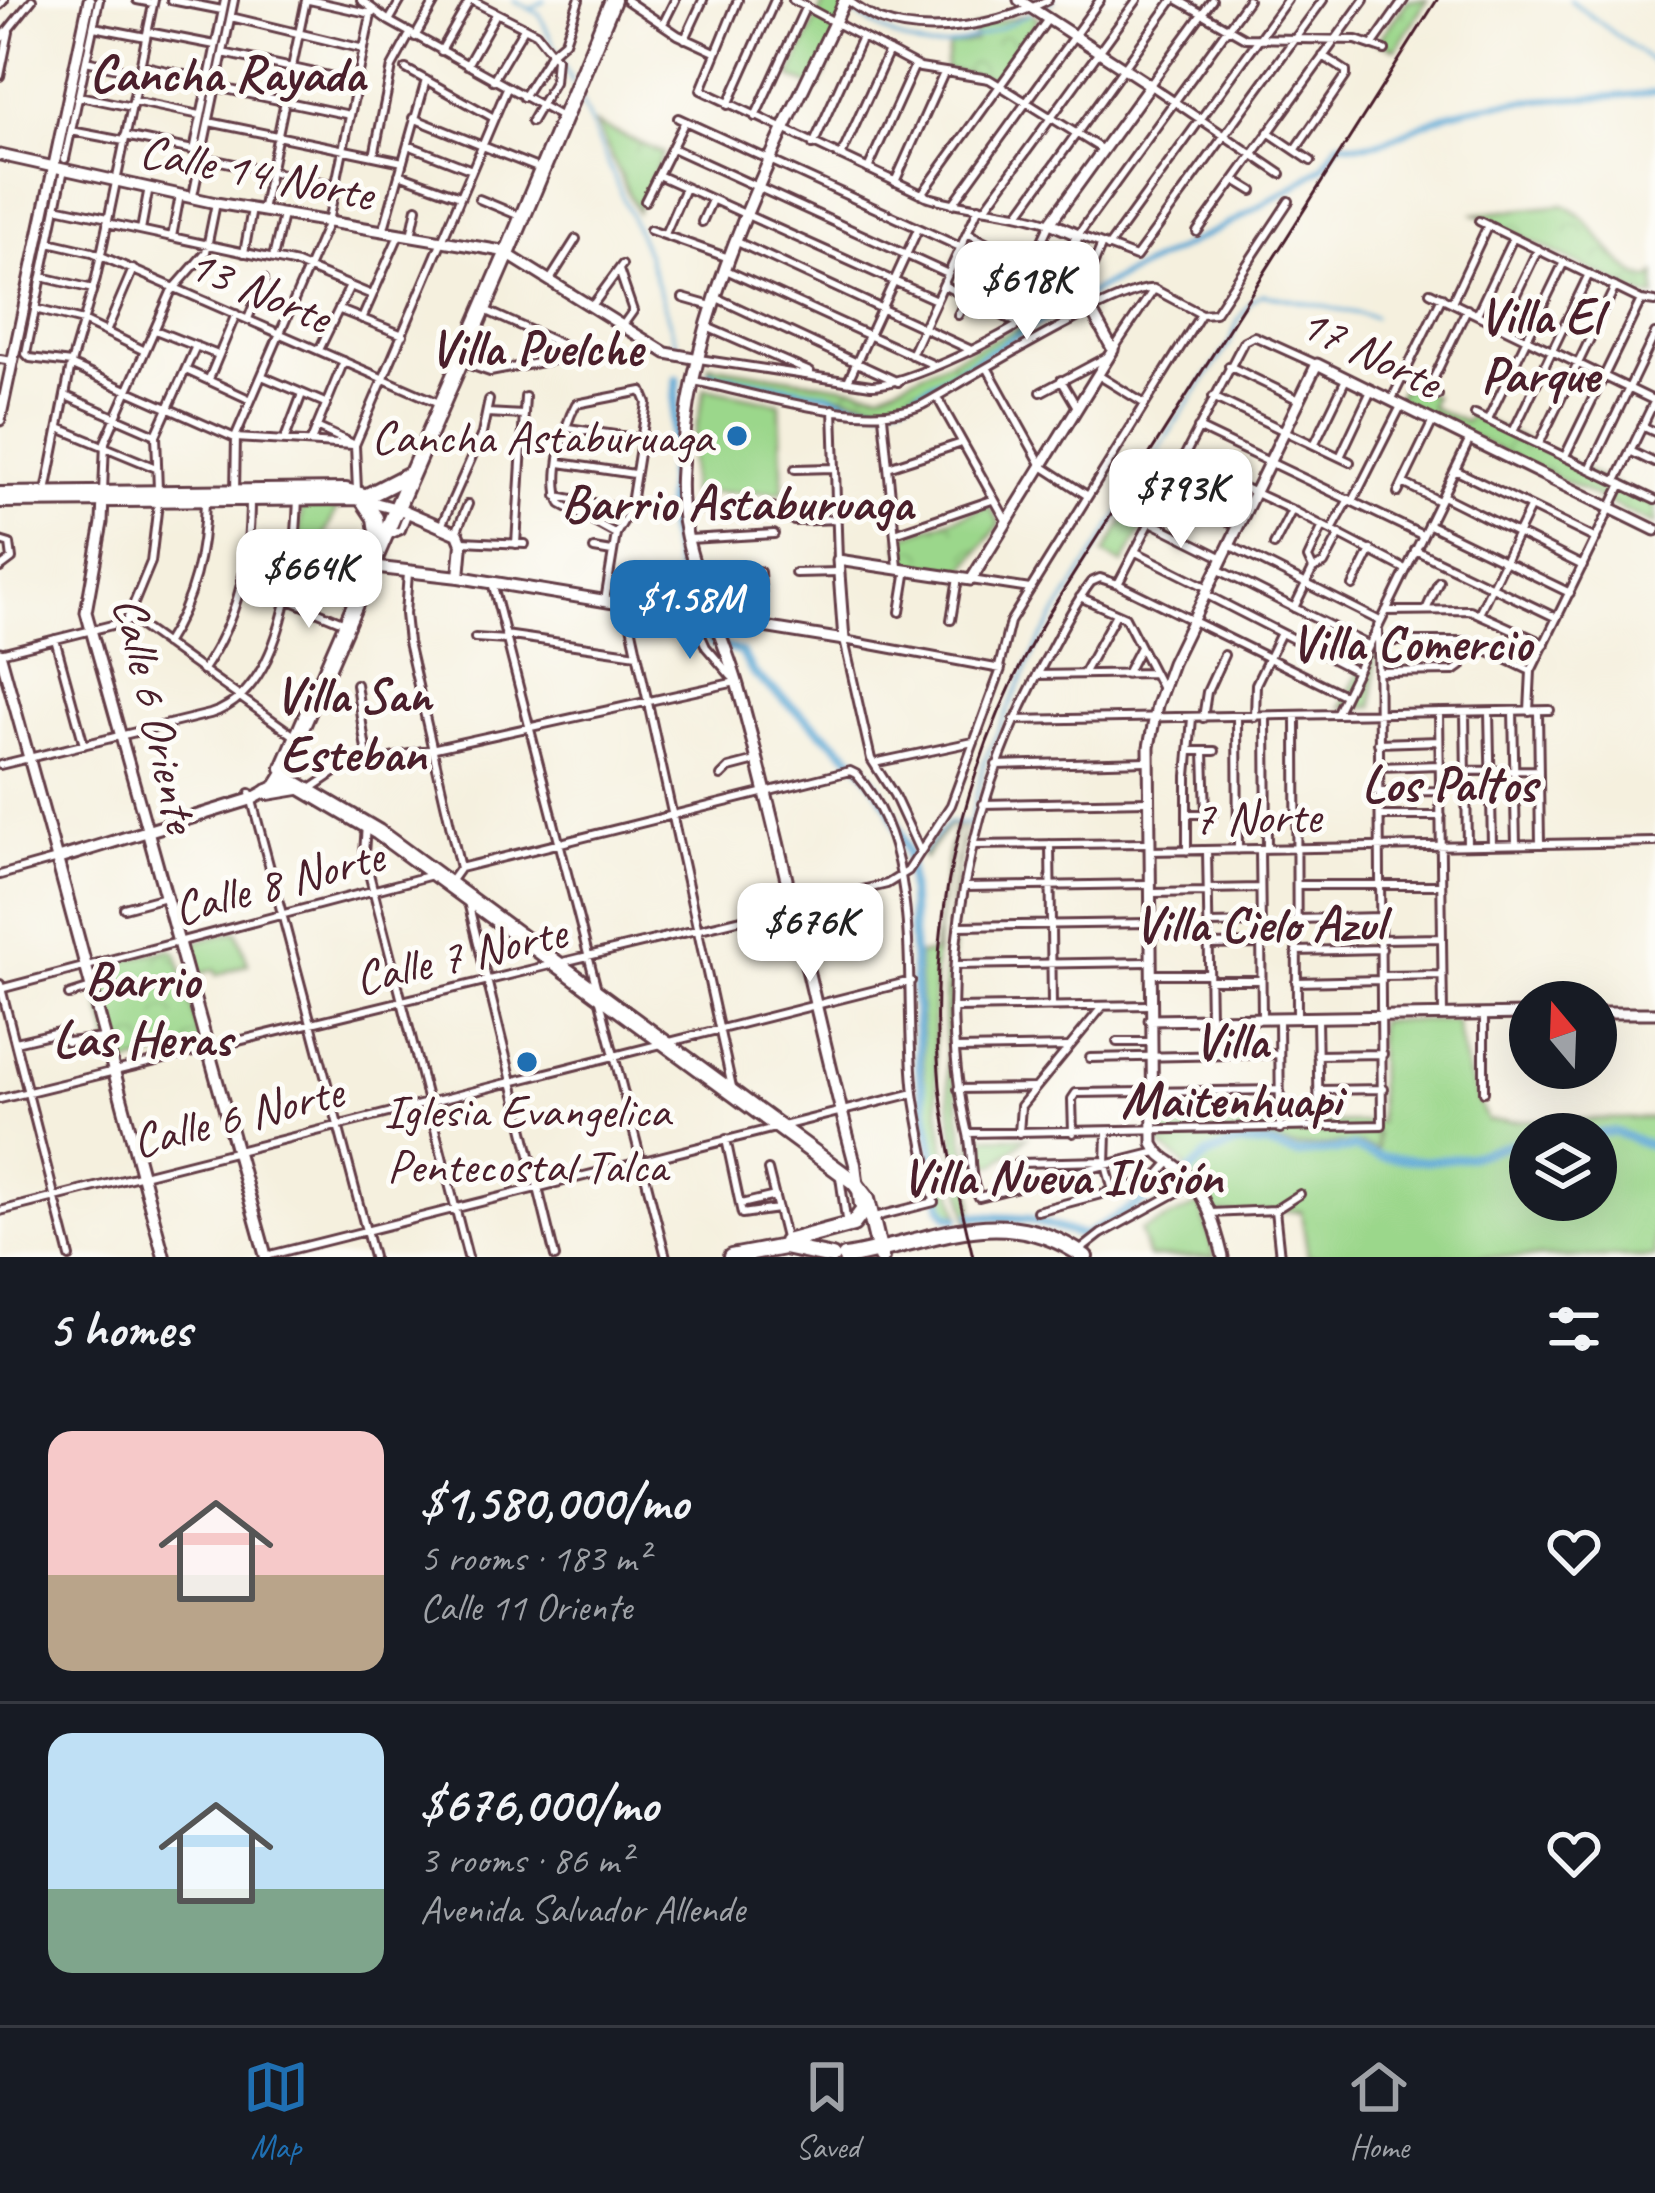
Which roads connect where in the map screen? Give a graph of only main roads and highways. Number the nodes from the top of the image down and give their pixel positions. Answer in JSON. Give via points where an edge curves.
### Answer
{"nodes":[{"id":1,"x":609,"y":0,"type":"edge"},
{"id":2,"x":846,"y":0,"type":"edge"},
{"id":3,"x":571,"y":93,"type":"junction"},
{"id":4,"x":505,"y":253,"type":"junction"},
{"id":5,"x":412,"y":473,"type":"junction"},
{"id":6,"x":234,"y":495,"type":"junction"},
{"id":7,"x":363,"y":495,"type":"junction"},
{"id":8,"x":103,"y":496,"type":"junction"},
{"id":9,"x":158,"y":496,"type":"junction"},
{"id":10,"x":0,"y":497,"type":"edge"},
{"id":11,"x":402,"y":511,"type":"junction"},
{"id":12,"x":381,"y":542,"type":"junction"},
{"id":13,"x":371,"y":567,"type":"junction"},
{"id":14,"x":459,"y":577,"type":"junction"},
{"id":15,"x":705,"y":619,"type":"junction"},
{"id":16,"x":282,"y":777,"type":"junction"},
{"id":17,"x":147,"y":829,"type":"junction"},
{"id":18,"x":864,"y":1204,"type":"junction"},
{"id":19,"x":765,"y":1251,"type":"edge"},
{"id":20,"x":877,"y":1255,"type":"edge"},
{"id":21,"x":1073,"y":1255,"type":"edge"},
{"id":22,"x":164,"y":1257,"type":"edge"},
{"id":23,"x":264,"y":1257,"type":"edge"},
{"id":24,"x":731,"y":1257,"type":"edge"},
{"id":25,"x":832,"y":1257,"type":"edge"},
{"id":26,"x":845,"y":1257,"type":"edge"}],
"edges":[{"from":1,"to":3,"type":"main road"},
{"from":2,"to":15,"type":"main road","via":[[735,241],[699,359],[680,511]]},
{"from":3,"to":4,"type":"main road"},
{"from":3,"to":4,"type":"main road"},
{"from":4,"to":5,"type":"main road"},
{"from":5,"to":7,"type":"main road"},
{"from":5,"to":11,"type":"main road"},
{"from":6,"to":7,"type":"main road"},
{"from":6,"to":9,"type":"main road"},
{"from":6,"to":9,"type":"main road"},
{"from":7,"to":11,"type":"main road"},
{"from":7,"to":12,"type":"main road"},
{"from":8,"to":9,"type":"main road"},
{"from":8,"to":10,"type":"main road"},
{"from":8,"to":10,"type":"main road"},
{"from":11,"to":12,"type":"main road"},
{"from":11,"to":14,"type":"main road","via":[[459,536]]},
{"from":12,"to":13,"type":"main road"},
{"from":13,"to":14,"type":"main road"},
{"from":13,"to":16,"type":"main road"},
{"from":14,"to":15,"type":"main road"},
{"from":15,"to":18,"type":"main road","via":[[736,680]]},
{"from":16,"to":17,"type":"main road"},
{"from":16,"to":18,"type":"main road","via":[[366,824],[448,884],[838,1174]]},
{"from":17,"to":22,"type":"main road","via":[[57,860]]},
{"from":17,"to":23,"type":"main road","name":"Calle 6 Oriente"},
{"from":18,"to":19,"type":"main road","via":[[848,1226]]},
{"from":18,"to":20,"type":"main road"},
{"from":19,"to":24,"type":"main road"},
{"from":19,"to":25,"type":"main road","via":[[799,1248]]},
{"from":20,"to":21,"type":"main road","via":[[989,1226],[1034,1232]]},
{"from":20,"to":26,"type":"main road"}]}
